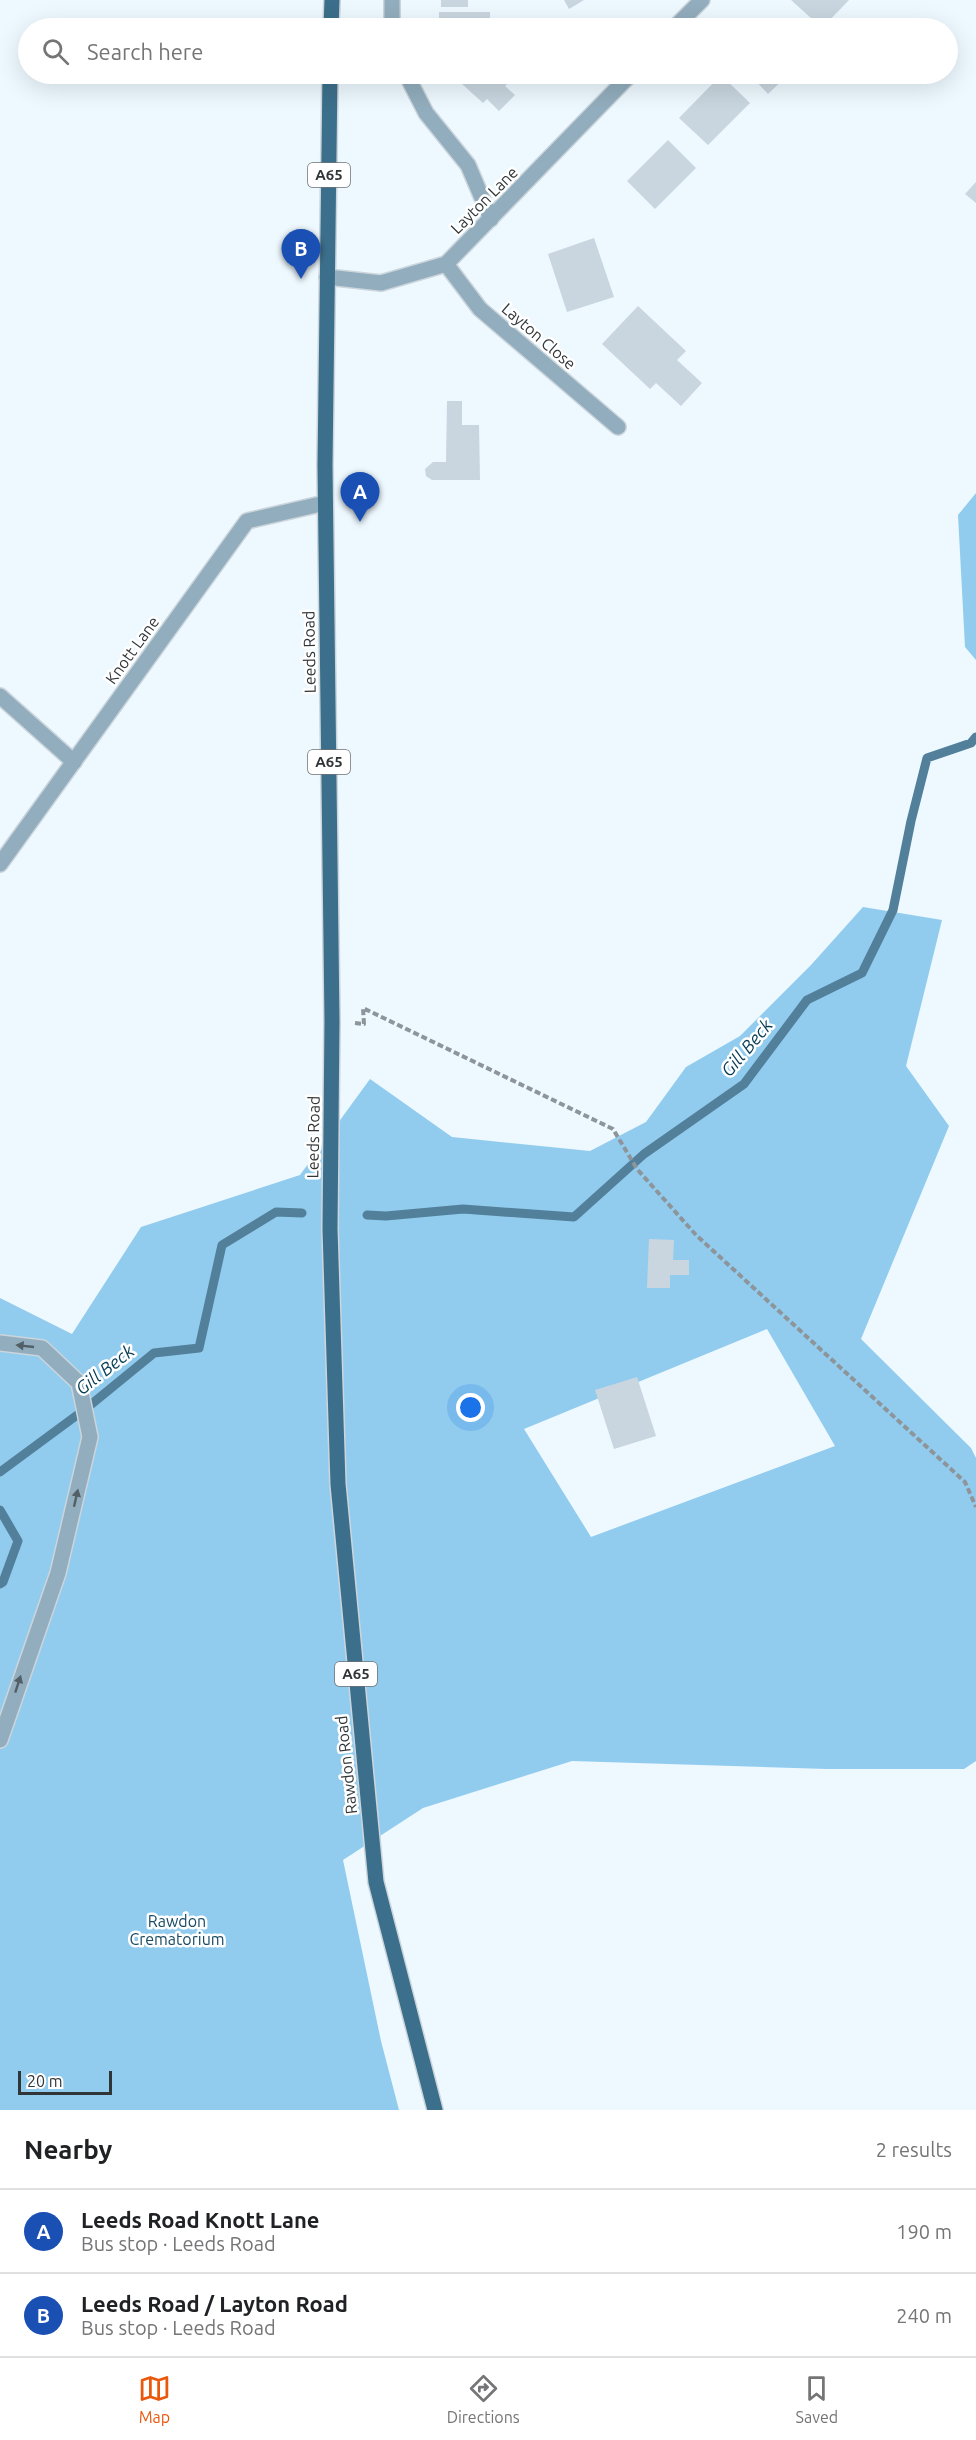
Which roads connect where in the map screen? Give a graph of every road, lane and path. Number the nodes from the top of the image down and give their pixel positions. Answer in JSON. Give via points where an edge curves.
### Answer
{"nodes":[{"id":1,"x":332,"y":0,"type":"edge"},
{"id":2,"x":392,"y":0,"type":"edge"},
{"id":3,"x":702,"y":0,"type":"edge"},
{"id":4,"x":331,"y":18,"type":"edge"},
{"id":5,"x":392,"y":18,"type":"edge"},
{"id":6,"x":684,"y":18,"type":"edge"},
{"id":7,"x":330,"y":84,"type":"edge"},
{"id":8,"x":411,"y":84,"type":"edge"},
{"id":9,"x":621,"y":84,"type":"edge"},
{"id":10,"x":491,"y":219,"type":"junction"},
{"id":11,"x":446,"y":264,"type":"junction"},
{"id":12,"x":327,"y":277,"type":"junction"},
{"id":13,"x":618,"y":427,"type":"dead end"},
{"id":14,"x":325,"y":503,"type":"junction"},
{"id":15,"x":0,"y":696,"type":"edge"},
{"id":16,"x":74,"y":762,"type":"junction"},
{"id":17,"x":0,"y":864,"type":"edge"},
{"id":18,"x":364,"y":1024,"type":"dead end"},
{"id":19,"x":330,"y":1229,"type":"joint"},
{"id":20,"x":0,"y":1343,"type":"edge"},
{"id":21,"x":976,"y":1507,"type":"edge"},
{"id":22,"x":0,"y":1740,"type":"edge"},
{"id":23,"x":435,"y":2110,"type":"edge"}],
"edges":[{"from":1,"to":4,"type":"main road"},
{"from":2,"to":5,"type":"street"},
{"from":3,"to":6,"type":"street"},
{"from":7,"to":12,"type":"main road","name":"Leeds Road","number":"A65"},
{"from":8,"to":10,"type":"street","via":[[426,113],[468,165]]},
{"from":9,"to":10,"type":"street","name":"Layton Lane"},
{"from":10,"to":11,"type":"street","name":"Layton Lane"},
{"from":11,"to":12,"type":"street","name":"Layton Lane","via":[[381,283]]},
{"from":11,"to":13,"type":"street","name":"Layton Close","via":[[480,309]]},
{"from":12,"to":14,"type":"main road","name":"Leeds Road","number":"A65"},
{"from":14,"to":16,"type":"street","name":"Knott Lane","via":[[247,521]]},
{"from":14,"to":19,"type":"main road","name":"Leeds Road","number":"A65","via":[[332,1021]]},
{"from":15,"to":16,"type":"street"},
{"from":16,"to":17,"type":"street","name":"Knott Lane"},
{"from":18,"to":21,"type":"path","via":[[363,1008],[613,1129],[637,1169],[696,1235],[965,1482]]},
{"from":19,"to":23,"type":"main road","name":"Rawdon Road","number":"A65","via":[[338,1484],[376,1882]]},
{"from":22,"to":20,"type":"street","one_way":true,"via":[[58,1573],[90,1437],[79,1383],[42,1348]]}]}
